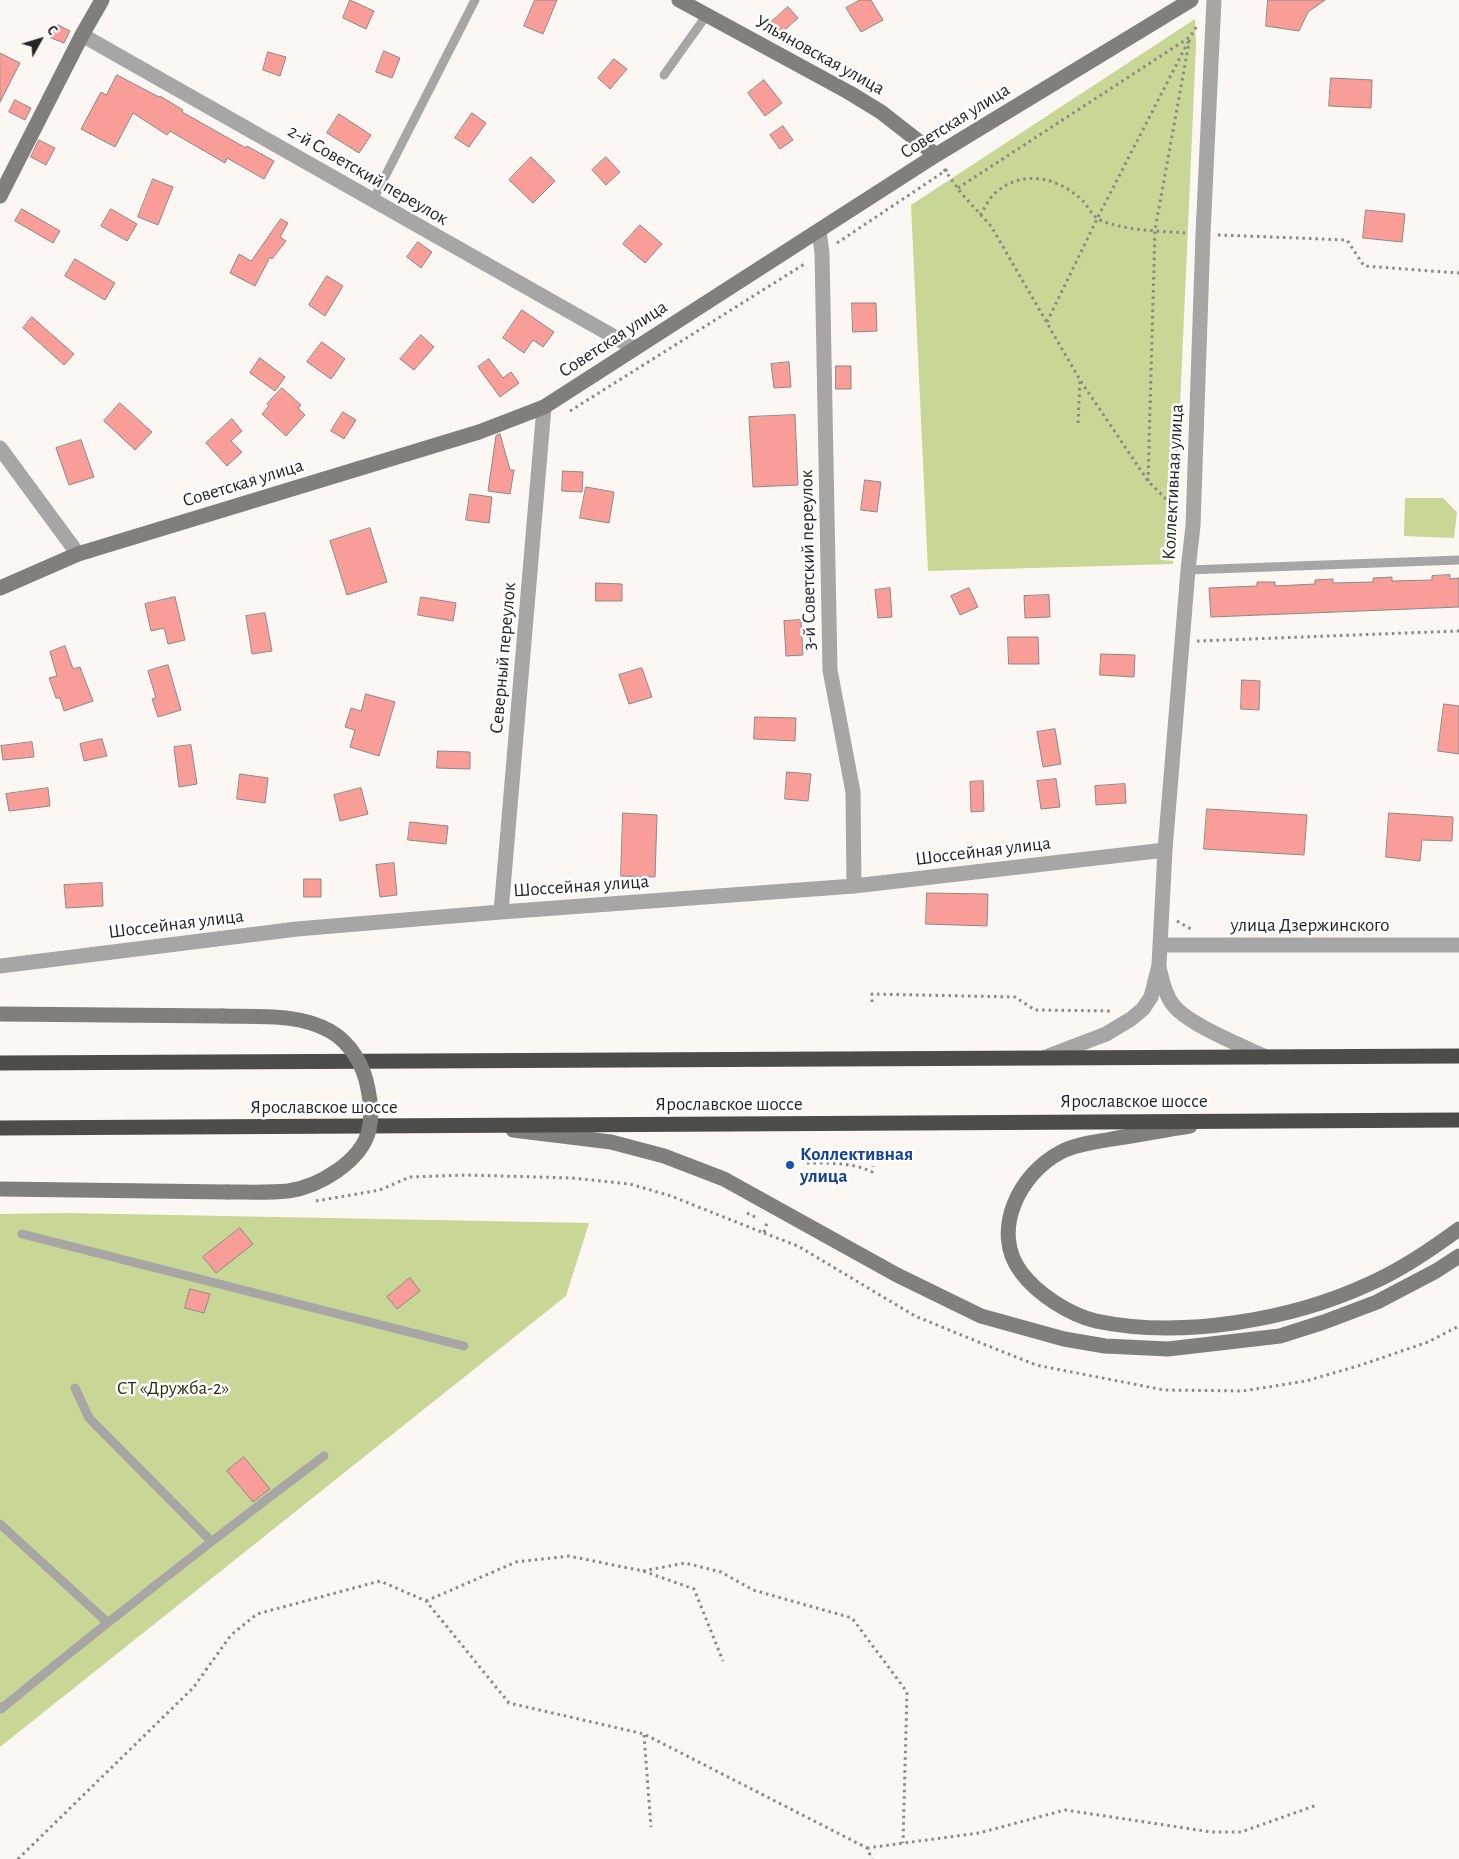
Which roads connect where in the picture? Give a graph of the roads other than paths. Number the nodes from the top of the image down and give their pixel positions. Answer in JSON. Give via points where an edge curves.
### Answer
{"nodes":[{"id":1,"x":102,"y":0,"type":"edge"},
{"id":2,"x":475,"y":0,"type":"edge"},
{"id":3,"x":679,"y":0,"type":"edge"},
{"id":4,"x":1191,"y":0,"type":"edge"},
{"id":5,"x":1214,"y":0,"type":"edge"},
{"id":6,"x":706,"y":16,"type":"junction"},
{"id":7,"x":82,"y":35,"type":"junction"},
{"id":8,"x":664,"y":75,"type":"dead end"},
{"id":9,"x":936,"y":155,"type":"junction"},
{"id":10,"x":0,"y":196,"type":"edge"},
{"id":11,"x":373,"y":200,"type":"junction"},
{"id":12,"x":820,"y":231,"type":"junction"},
{"id":13,"x":634,"y":348,"type":"junction"},
{"id":14,"x":544,"y":407,"type":"junction"},
{"id":15,"x":0,"y":448,"type":"edge"},
{"id":16,"x":78,"y":554,"type":"junction"},
{"id":17,"x":1459,"y":560,"type":"edge"},
{"id":18,"x":1188,"y":570,"type":"junction"},
{"id":19,"x":0,"y":588,"type":"edge"},
{"id":20,"x":1164,"y":850,"type":"junction"},
{"id":21,"x":854,"y":886,"type":"junction"},
{"id":22,"x":501,"y":912,"type":"junction"},
{"id":23,"x":1160,"y":945,"type":"junction"},
{"id":24,"x":1459,"y":945,"type":"edge"},
{"id":25,"x":1159,"y":965,"type":"junction"},
{"id":26,"x":0,"y":966,"type":"edge"},
{"id":27,"x":0,"y":1014,"type":"edge"},
{"id":28,"x":1456,"y":1055,"type":"edge"},
{"id":29,"x":1266,"y":1057,"type":"junction"},
{"id":30,"x":1043,"y":1058,"type":"junction"},
{"id":31,"x":0,"y":1064,"type":"edge"},
{"id":32,"x":1459,"y":1120,"type":"edge"},
{"id":33,"x":1220,"y":1121,"type":"junction"},
{"id":34,"x":479,"y":1126,"type":"junction"},
{"id":35,"x":0,"y":1128,"type":"edge"},
{"id":36,"x":0,"y":1189,"type":"edge"},
{"id":37,"x":1459,"y":1229,"type":"edge"},
{"id":38,"x":22,"y":1234,"type":"dead end"},
{"id":39,"x":1459,"y":1256,"type":"edge"},
{"id":40,"x":464,"y":1346,"type":"dead end"},
{"id":41,"x":75,"y":1388,"type":"dead end"},
{"id":42,"x":324,"y":1456,"type":"dead end"},
{"id":43,"x":0,"y":1524,"type":"edge"},
{"id":44,"x":211,"y":1541,"type":"junction"},
{"id":45,"x":107,"y":1622,"type":"junction"},
{"id":46,"x":0,"y":1708,"type":"edge"}],
"edges":[{"from":1,"to":7,"type":"street"},
{"from":2,"to":11,"type":"lane"},
{"from":3,"to":6,"type":"street","name":"Ульяновская улица"},
{"from":4,"to":9,"type":"street","name":"Советская улица"},
{"from":5,"to":18,"type":"street","name":"Коллективная улица","via":[[1193,526]]},
{"from":6,"to":8,"type":"lane"},
{"from":6,"to":9,"type":"street","name":"Ульяновская улица","via":[[850,93],[881,112]]},
{"from":7,"to":10,"type":"street"},
{"from":7,"to":11,"type":"street","name":"2-й Советский переулок"},
{"from":9,"to":12,"type":"street","name":"Советская улица"},
{"from":11,"to":13,"type":"street","name":"2-й Советский переулок"},
{"from":12,"to":13,"type":"street","name":"Советская улица"},
{"from":12,"to":21,"type":"street","name":"3-й Советский переулок","via":[[830,670],[853,792]]},
{"from":13,"to":14,"type":"street","name":"Советская улица"},
{"from":14,"to":16,"type":"street","name":"Советская улица","via":[[479,432]]},
{"from":14,"to":22,"type":"street","name":"Северный переулок"},
{"from":15,"to":16,"type":"street"},
{"from":16,"to":19,"type":"street","name":"Советская улица"},
{"from":17,"to":18,"type":"lane"},
{"from":18,"to":20,"type":"street","name":"Коллективная улица"},
{"from":20,"to":21,"type":"street","name":"Шоссейная улица"},
{"from":20,"to":23,"type":"street","name":"Коллективная улица"},
{"from":21,"to":22,"type":"street","name":"Шоссейная улица"},
{"from":22,"to":26,"type":"street","name":"Шоссейная улица","via":[[297,929]]},
{"from":23,"to":24,"type":"street","name":"улица Дзержинского"},
{"from":23,"to":25,"type":"street","name":"Коллективная улица"},
{"from":25,"to":29,"type":"street","name":"Коллективная улица","via":[[1165,991],[1187,1019]]},
{"from":25,"to":30,"type":"street","name":"Коллективная улица","via":[[1151,997],[1131,1019],[1106,1034]]},
{"from":27,"to":36,"type":"street","bridge":true,"via":[[301,1020],[330,1031],[353,1051],[366,1078],[372,1105],[368,1132],[357,1153],[320,1181],[289,1191]]},
{"from":28,"to":29,"type":"highway"},
{"from":29,"to":30,"type":"highway"},
{"from":30,"to":31,"type":"highway"},
{"from":32,"to":33,"type":"highway","name":"Ярославское шоссе"},
{"from":33,"to":34,"type":"highway","name":"Ярославское шоссе"},
{"from":33,"to":37,"type":"street","via":[[1090,1143],[1061,1152],[1036,1170],[1019,1191],[1008,1229],[1011,1251],[1021,1272],[1059,1306],[1094,1320],[1168,1329],[1221,1324],[1315,1305],[1369,1284],[1424,1254]]},
{"from":34,"to":35,"type":"highway","name":"Ярославское шоссе"},
{"from":34,"to":39,"type":"street","via":[[611,1142],[664,1156],[724,1179],[897,1275],[981,1316],[1064,1339],[1106,1346],[1168,1349],[1280,1336],[1377,1302]]},
{"from":38,"to":40,"type":"lane"},
{"from":41,"to":44,"type":"lane","via":[[89,1418]]},
{"from":42,"to":44,"type":"lane"},
{"from":43,"to":45,"type":"lane"},
{"from":44,"to":45,"type":"lane"},
{"from":45,"to":46,"type":"lane"}]}
